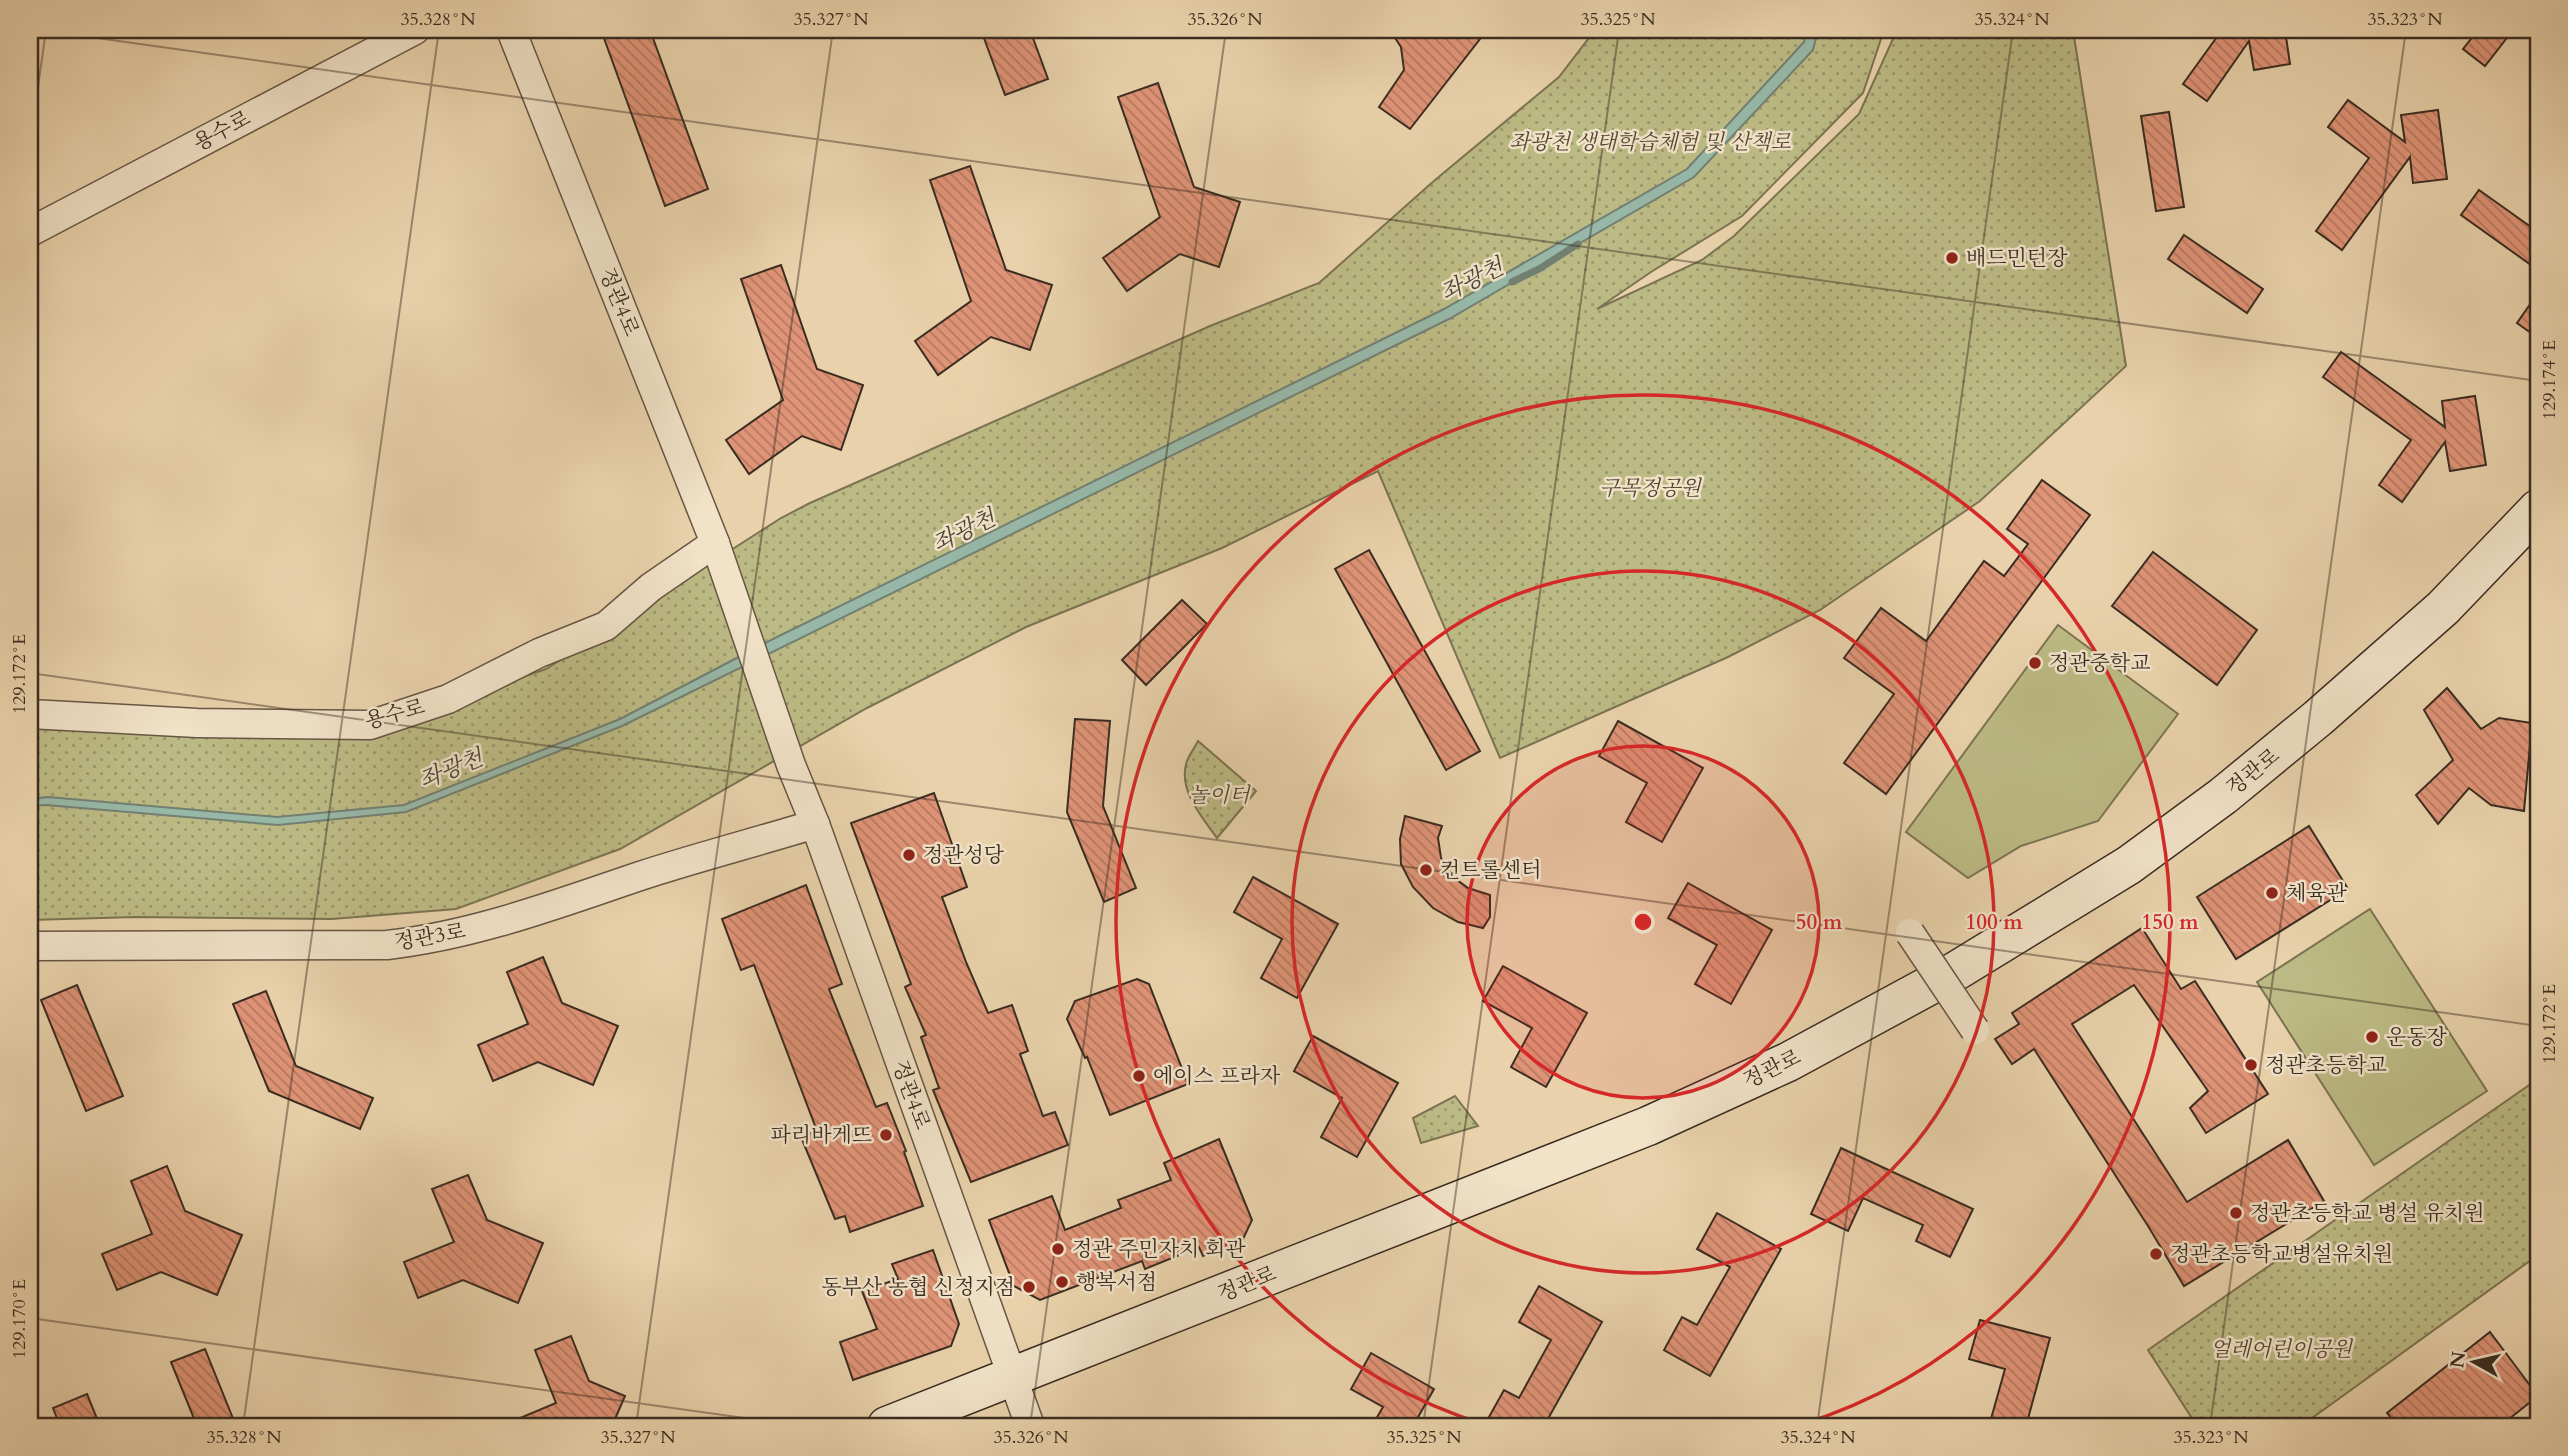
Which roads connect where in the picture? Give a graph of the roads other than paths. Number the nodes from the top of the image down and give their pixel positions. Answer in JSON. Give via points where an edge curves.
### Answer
{"nodes":[{"id":1,"x":415,"y":30,"type":"edge"},
{"id":2,"x":511,"y":30,"type":"edge"},
{"id":3,"x":30,"y":232,"type":"edge"},
{"id":4,"x":2538,"y":509,"type":"edge"},
{"id":5,"x":715,"y":543,"type":"junction"},
{"id":6,"x":30,"y":714,"type":"edge"},
{"id":7,"x":815,"y":824,"type":"junction"},
{"id":8,"x":1910,"y":933,"type":"dead end"},
{"id":9,"x":30,"y":946,"type":"edge"},
{"id":10,"x":1975,"y":1030,"type":"dead end"},
{"id":11,"x":1012,"y":1377,"type":"junction"},
{"id":12,"x":887,"y":1426,"type":"edge"},
{"id":13,"x":1030,"y":1426,"type":"edge"}],
"edges":[{"from":1,"to":3,"type":"street","name":"용수로"},
{"from":2,"to":5,"type":"street","name":"정관4로"},
{"from":4,"to":11,"type":"street","name":"정관로","via":[[2443,608],[2223,796],[2129,865],[1956,971],[1788,1062],[1648,1126]]},
{"from":5,"to":6,"type":"street","name":"용수로","via":[[651,587],[606,626],[539,653],[448,699],[370,725],[197,723]]},
{"from":5,"to":7,"type":"street","name":"정관4로"},
{"from":7,"to":9,"type":"street","name":"정관3로","via":[[490,925],[422,941]]},
{"from":7,"to":11,"type":"street","name":"정관4로"},
{"from":8,"to":10,"type":"street","bridge":true},
{"from":11,"to":12,"type":"street","name":"정관로"},
{"from":11,"to":13,"type":"street","name":"정관4로"}]}
